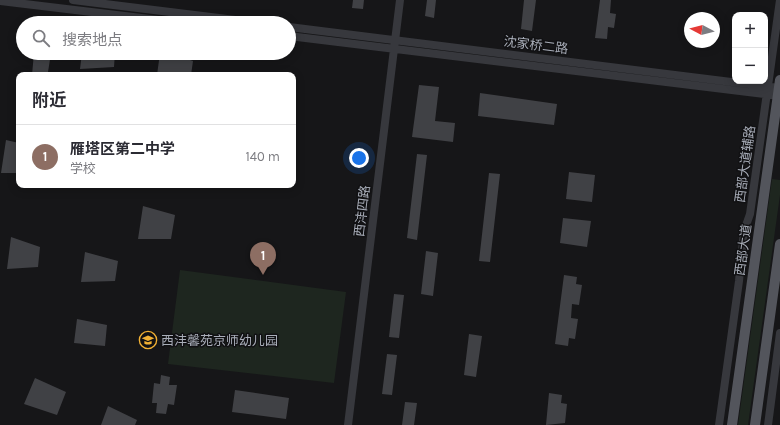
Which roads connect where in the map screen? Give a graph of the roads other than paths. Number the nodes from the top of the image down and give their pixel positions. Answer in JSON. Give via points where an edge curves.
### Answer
{"nodes":[{"id":1,"x":73,"y":0,"type":"edge"},
{"id":2,"x":400,"y":0,"type":"edge"},
{"id":3,"x":780,"y":0,"type":"edge"},
{"id":4,"x":0,"y":1,"type":"edge"},
{"id":5,"x":125,"y":16,"type":"edge"},
{"id":6,"x":202,"y":16,"type":"edge"},
{"id":7,"x":296,"y":28,"type":"edge"},
{"id":8,"x":296,"y":37,"type":"edge"},
{"id":9,"x":395,"y":40,"type":"junction"},
{"id":10,"x":394,"y":49,"type":"junction"},
{"id":11,"x":779,"y":90,"type":"edge"},
{"id":12,"x":767,"y":91,"type":"junction"},
{"id":13,"x":780,"y":244,"type":"edge"},
{"id":14,"x":780,"y":333,"type":"edge"},
{"id":15,"x":348,"y":425,"type":"edge"},
{"id":16,"x":719,"y":425,"type":"edge"},
{"id":17,"x":732,"y":425,"type":"edge"},
{"id":18,"x":755,"y":425,"type":"edge"},
{"id":19,"x":768,"y":425,"type":"edge"}],
"edges":[{"from":1,"to":6,"type":"street"},
{"from":2,"to":9,"type":"street","name":"西沣四路"},
{"from":3,"to":12,"type":"street","name":"西部大道辅路"},
{"from":4,"to":5,"type":"street"},
{"from":7,"to":9,"type":"street","name":"沈家桥二路"},
{"from":8,"to":10,"type":"street","name":"沈家桥二路"},
{"from":9,"to":10,"type":"street","name":"西沣四路"},
{"from":9,"to":12,"type":"street","name":"沈家桥二路"},
{"from":10,"to":12,"type":"street","name":"沈家桥二路"},
{"from":10,"to":15,"type":"street","name":"西沣四路"},
{"from":11,"to":12,"type":"street","name":"沈家桥二路"},
{"from":11,"to":17,"type":"main road","name":"西部大道"},
{"from":12,"to":16,"type":"street","name":"西部大道辅路","via":[[750,214],[744,232]]},
{"from":13,"to":18,"type":"main road"},
{"from":14,"to":19,"type":"street"}]}
